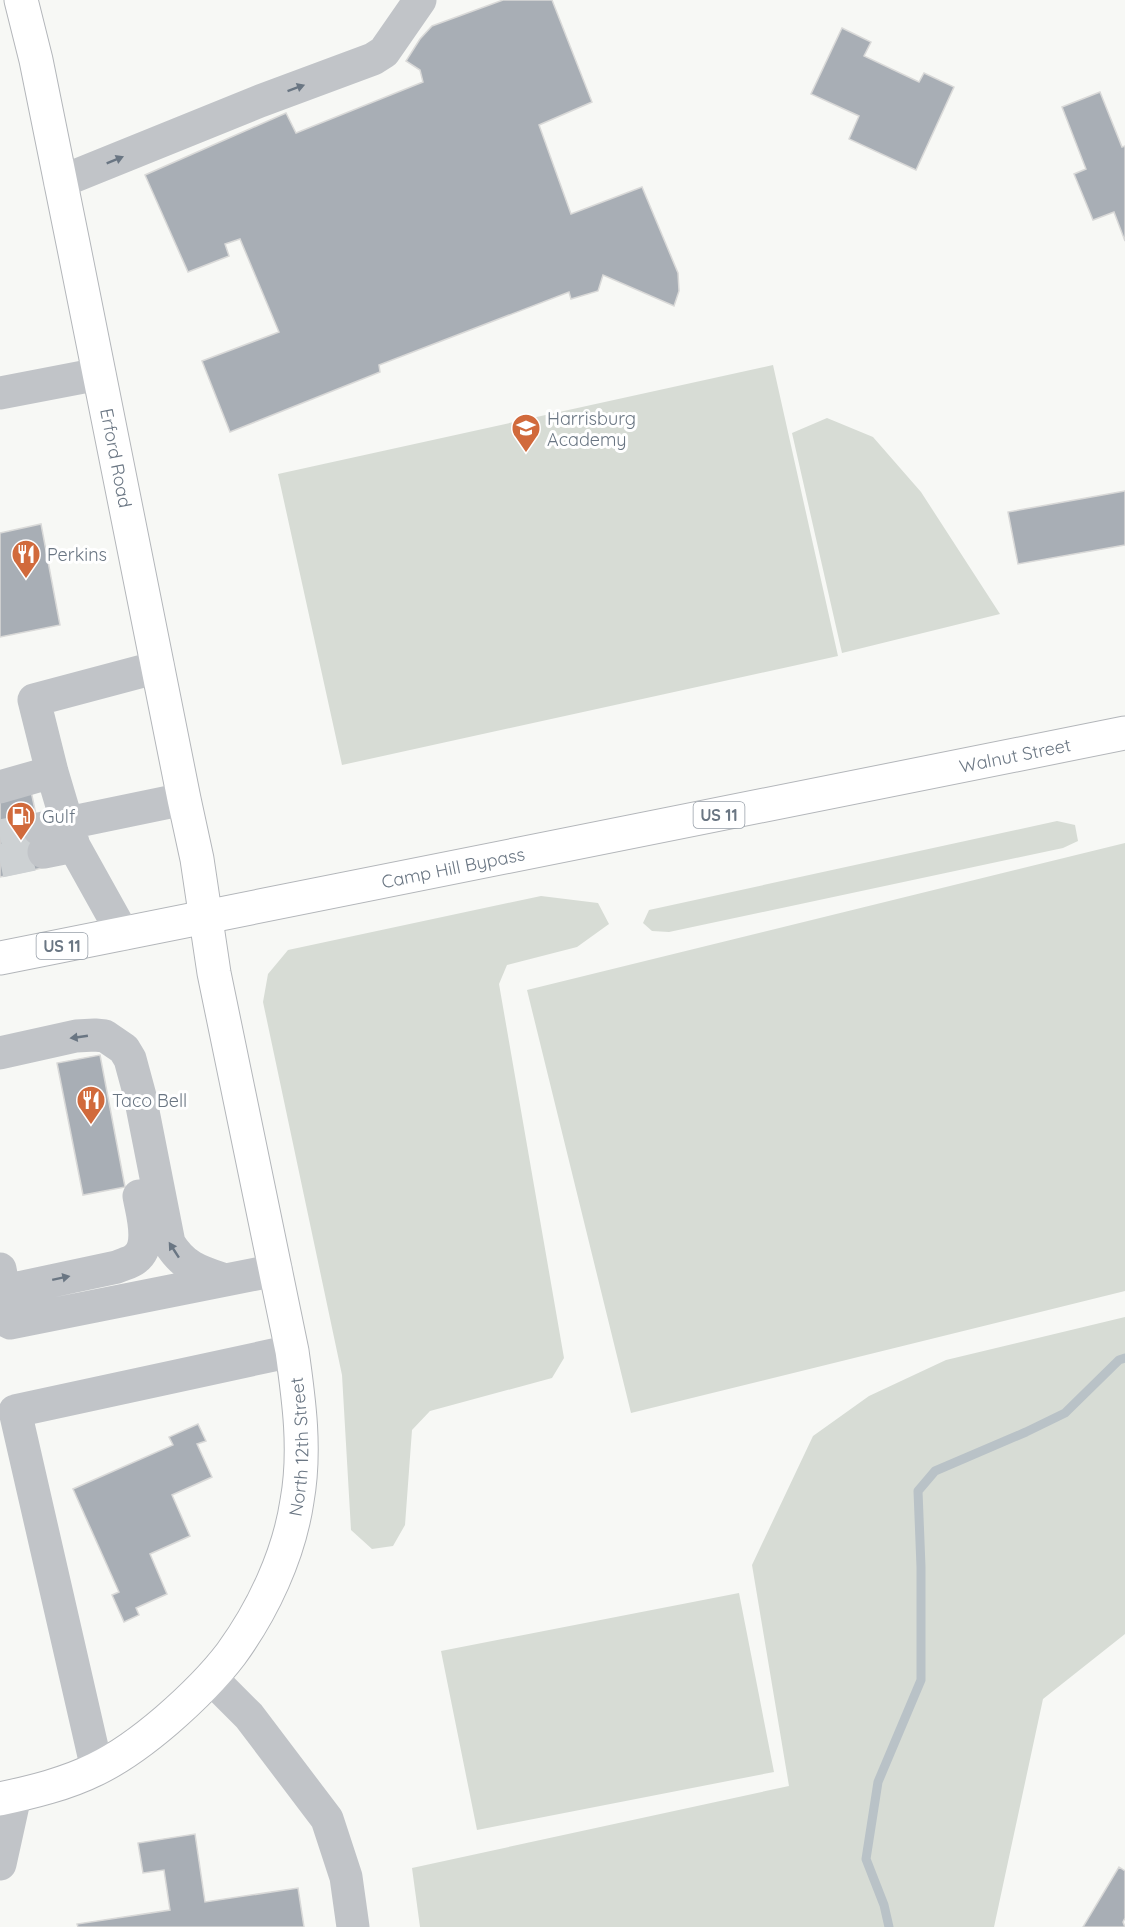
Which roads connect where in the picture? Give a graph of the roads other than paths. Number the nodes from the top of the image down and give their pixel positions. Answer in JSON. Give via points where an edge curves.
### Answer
{"nodes":[{"id":1,"x":21,"y":0,"type":"edge"},
{"id":2,"x":420,"y":0,"type":"edge"},
{"id":3,"x":60,"y":182,"type":"junction"},
{"id":4,"x":99,"y":374,"type":"junction"},
{"id":5,"x":0,"y":393,"type":"edge"},
{"id":6,"x":158,"y":667,"type":"junction"},
{"id":7,"x":1125,"y":733,"type":"edge"},
{"id":8,"x":52,"y":772,"type":"junction"},
{"id":9,"x":906,"y":778,"type":"joint"},
{"id":10,"x":0,"y":787,"type":"edge"},
{"id":11,"x":184,"y":799,"type":"junction"},
{"id":12,"x":56,"y":838,"type":"junction"},
{"id":13,"x":206,"y":916,"type":"junction"},
{"id":14,"x":123,"y":934,"type":"junction"},
{"id":15,"x":0,"y":958,"type":"edge"},
{"id":16,"x":114,"y":1041,"type":"junction"},
{"id":17,"x":0,"y":1053,"type":"edge"},
{"id":18,"x":276,"y":1270,"type":"junction"},
{"id":19,"x":2,"y":1280,"type":"edge"},
{"id":20,"x":222,"y":1280,"type":"junction"},
{"id":21,"x":292,"y":1351,"type":"junction"},
{"id":22,"x":211,"y":1678,"type":"junction"},
{"id":23,"x":97,"y":1769,"type":"junction"},
{"id":24,"x":8,"y":1797,"type":"edge"},
{"id":25,"x":0,"y":1864,"type":"edge"},
{"id":26,"x":353,"y":1927,"type":"edge"}],
"edges":[{"from":1,"to":3,"type":"main road","name":"Erford Road"},
{"from":3,"to":2,"type":"lane","one_way":true,"via":[[373,59],[384,52]]},
{"from":3,"to":4,"type":"main road","name":"Erford Road"},
{"from":4,"to":5,"type":"lane"},
{"from":4,"to":6,"type":"main road","name":"Erford Road"},
{"from":6,"to":8,"type":"lane","via":[[34,700]]},
{"from":6,"to":11,"type":"main road","name":"Erford Road"},
{"from":7,"to":9,"type":"main road","name":"Walnut Street","number":"US 11"},
{"from":8,"to":10,"type":"lane"},
{"from":8,"to":12,"type":"lane"},
{"from":9,"to":13,"type":"main road","name":"Camp Hill Bypass","number":"US 11"},
{"from":11,"to":12,"type":"lane"},
{"from":11,"to":13,"type":"main road","name":"Erford Road"},
{"from":12,"to":14,"type":"lane"},
{"from":13,"to":14,"type":"main road","name":"Camp Hill Bypass","number":"US 11"},
{"from":13,"to":18,"type":"main road","name":"North 12th Street","via":[[214,973]]},
{"from":14,"to":15,"type":"main road","name":"Camp Hill Bypass","number":"US 11"},
{"from":16,"to":17,"type":"lane","one_way":true,"via":[[105,1036],[76,1036]]},
{"from":19,"to":16,"type":"lane","one_way":true,"via":[[117,1266],[134,1261],[144,1247],[143,1218],[121,1103],[120,1067]]},
{"from":20,"to":16,"type":"lane","one_way":true,"via":[[195,1270],[178,1258],[169,1243],[134,1072],[124,1049]]},
{"from":18,"to":20,"type":"lane"},
{"from":18,"to":21,"type":"main road","name":"North 12th Street"},
{"from":19,"to":20,"type":"lane","via":[[10,1323]]},
{"from":21,"to":22,"type":"main road","name":"North 12th Street","via":[[301,1450],[292,1525],[282,1560],[252,1621]]},
{"from":21,"to":23,"type":"lane","via":[[15,1412]]},
{"from":22,"to":23,"type":"main road","name":"North 12th Street","via":[[154,1731]]},
{"from":22,"to":26,"type":"lane","via":[[249,1716],[327,1819],[346,1877]]},
{"from":23,"to":24,"type":"main road","name":"North 12th Street"},
{"from":24,"to":25,"type":"lane"}]}
